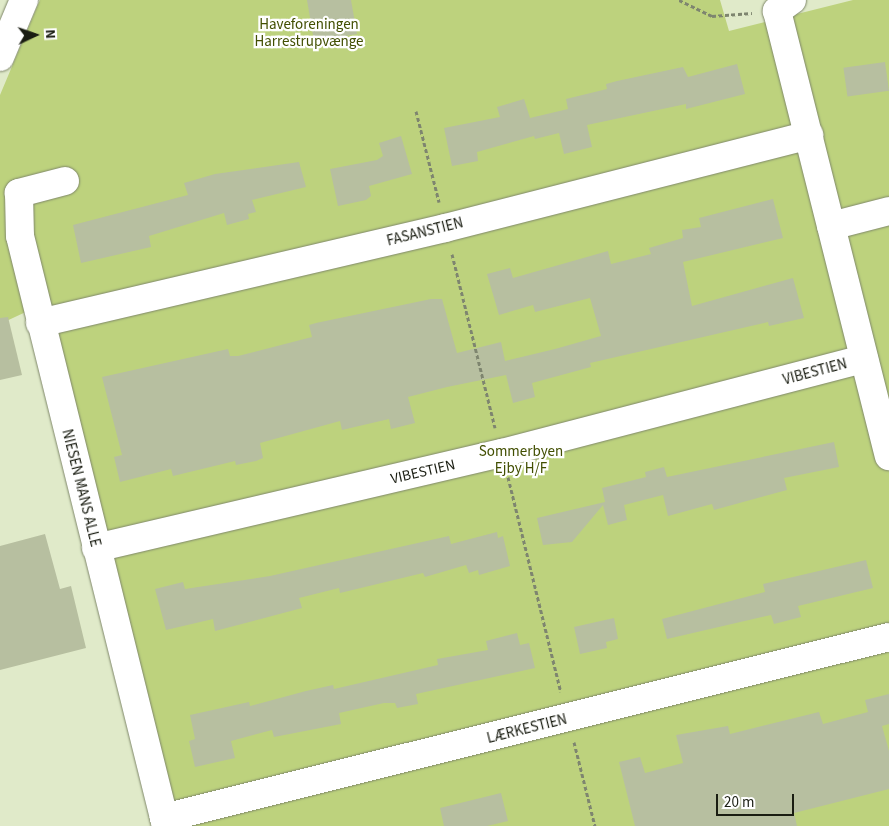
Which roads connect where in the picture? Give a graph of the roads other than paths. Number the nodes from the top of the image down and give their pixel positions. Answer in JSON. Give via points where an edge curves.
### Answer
{"nodes":[{"id":1,"x":24,"y":0,"type":"edge"},
{"id":2,"x":785,"y":6,"type":"edge"},
{"id":3,"x":0,"y":56,"type":"edge"},
{"id":4,"x":808,"y":135,"type":"junction"},
{"id":5,"x":65,"y":181,"type":"dead end"},
{"id":6,"x":889,"y":211,"type":"edge"},
{"id":7,"x":831,"y":226,"type":"junction"},
{"id":8,"x":40,"y":324,"type":"junction"},
{"id":9,"x":864,"y":359,"type":"junction"},
{"id":10,"x":888,"y":444,"type":"edge"},
{"id":11,"x":96,"y":548,"type":"junction"},
{"id":12,"x":889,"y":638,"type":"edge"},
{"id":13,"x":165,"y":822,"type":"edge"}],
"edges":[{"from":1,"to":3,"type":"street"},
{"from":2,"to":4,"type":"street"},
{"from":4,"to":7,"type":"street"},
{"from":4,"to":8,"type":"street","name":"FASANSTIEN","via":[[446,228]]},
{"from":5,"to":8,"type":"street","name":"NIESEN MANS ALLE","via":[[19,193],[20,236]]},
{"from":6,"to":7,"type":"street"},
{"from":7,"to":9,"type":"street"},
{"from":8,"to":11,"type":"street","name":"NIESEN MANS ALLE"},
{"from":9,"to":10,"type":"street"},
{"from":9,"to":11,"type":"street","name":"VIBESTIEN","via":[[502,453]]},
{"from":11,"to":13,"type":"street","name":"NIESEN MANS ALLE"},
{"from":12,"to":13,"type":"street","name":"LÆRKESTIEN"}]}
